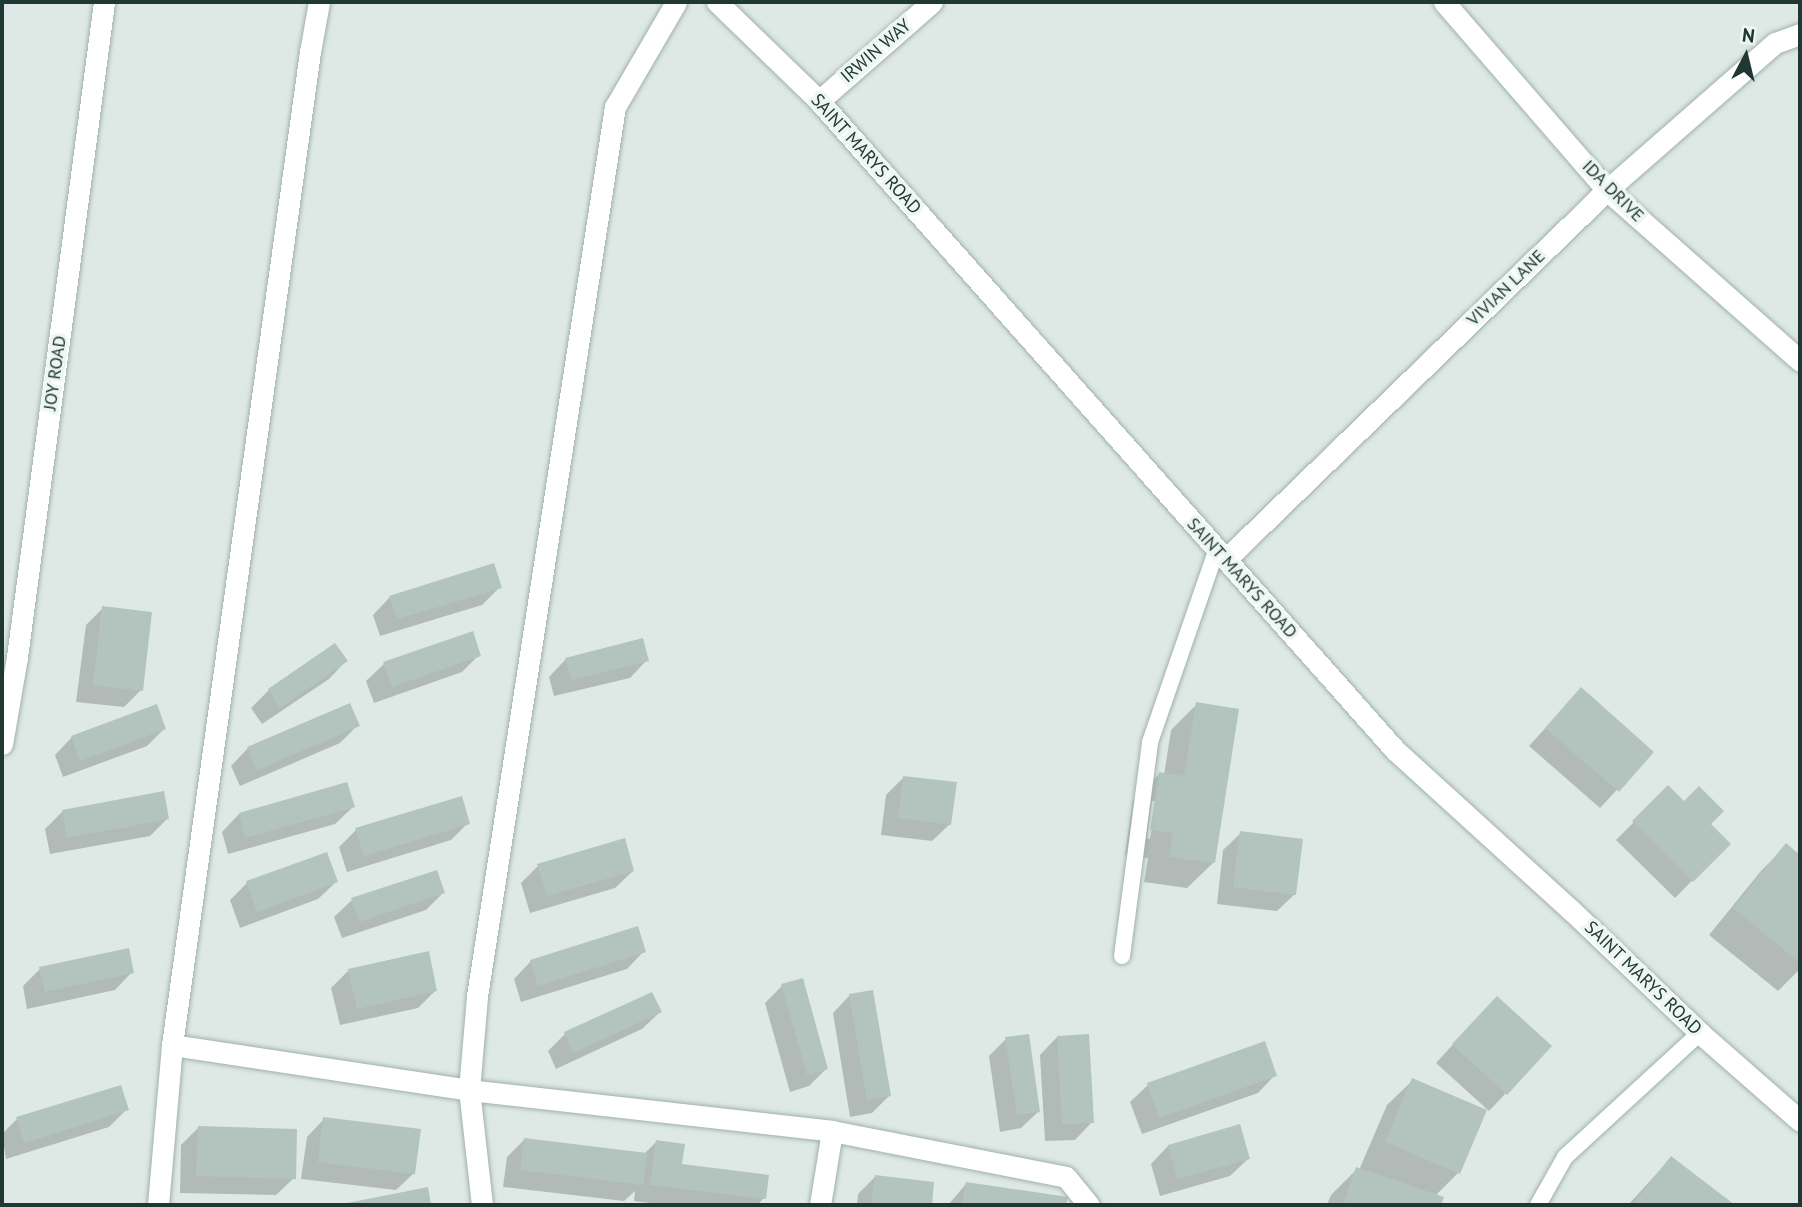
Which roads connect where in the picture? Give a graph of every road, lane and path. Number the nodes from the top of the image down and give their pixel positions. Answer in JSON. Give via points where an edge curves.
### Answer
{"nodes":[{"id":1,"x":104,"y":2,"type":"edge"},
{"id":2,"x":319,"y":2,"type":"edge"},
{"id":3,"x":676,"y":2,"type":"edge"},
{"id":4,"x":718,"y":2,"type":"edge"},
{"id":5,"x":932,"y":2,"type":"edge"},
{"id":6,"x":1444,"y":2,"type":"edge"},
{"id":7,"x":1800,"y":34,"type":"edge"},
{"id":8,"x":819,"y":101,"type":"junction"},
{"id":9,"x":1607,"y":190,"type":"junction"},
{"id":10,"x":1800,"y":362,"type":"edge"},
{"id":11,"x":1221,"y":554,"type":"junction"},
{"id":12,"x":2,"y":744,"type":"edge"},
{"id":13,"x":1122,"y":956,"type":"dead end"},
{"id":14,"x":1700,"y":1033,"type":"junction"},
{"id":15,"x":172,"y":1045,"type":"junction"},
{"id":16,"x":469,"y":1090,"type":"junction"},
{"id":17,"x":1800,"y":1121,"type":"edge"},
{"id":18,"x":832,"y":1131,"type":"junction"},
{"id":19,"x":158,"y":1205,"type":"edge"},
{"id":20,"x":482,"y":1205,"type":"edge"},
{"id":21,"x":820,"y":1205,"type":"edge"},
{"id":22,"x":1089,"y":1205,"type":"edge"},
{"id":23,"x":1538,"y":1205,"type":"edge"}],
"edges":[{"from":1,"to":12,"type":"street","name":"JOY ROAD"},
{"from":2,"to":15,"type":"street"},
{"from":3,"to":16,"type":"street","via":[[615,107],[477,996]]},
{"from":4,"to":8,"type":"street","name":"SAINT MARYS ROAD"},
{"from":5,"to":8,"type":"street","name":"IRWIN WAY"},
{"from":6,"to":9,"type":"street","name":"IDA DRIVE"},
{"from":7,"to":9,"type":"street","name":"VIVIAN LANE","via":[[1774,43]]},
{"from":8,"to":11,"type":"street","name":"SAINT MARYS ROAD"},
{"from":9,"to":10,"type":"street","name":"IDA DRIVE"},
{"from":9,"to":11,"type":"street","name":"VIVIAN LANE"},
{"from":11,"to":13,"type":"lane","via":[[1150,742]]},
{"from":11,"to":14,"type":"street","name":"SAINT MARYS ROAD","via":[[1395,750]]},
{"from":14,"to":17,"type":"street","name":"SAINT MARYS ROAD"},
{"from":14,"to":23,"type":"lane","via":[[1565,1157]]},
{"from":15,"to":16,"type":"street"},
{"from":15,"to":19,"type":"street"},
{"from":16,"to":18,"type":"street"},
{"from":16,"to":20,"type":"street"},
{"from":18,"to":21,"type":"street"},
{"from":18,"to":22,"type":"street","via":[[1066,1177]]}]}
